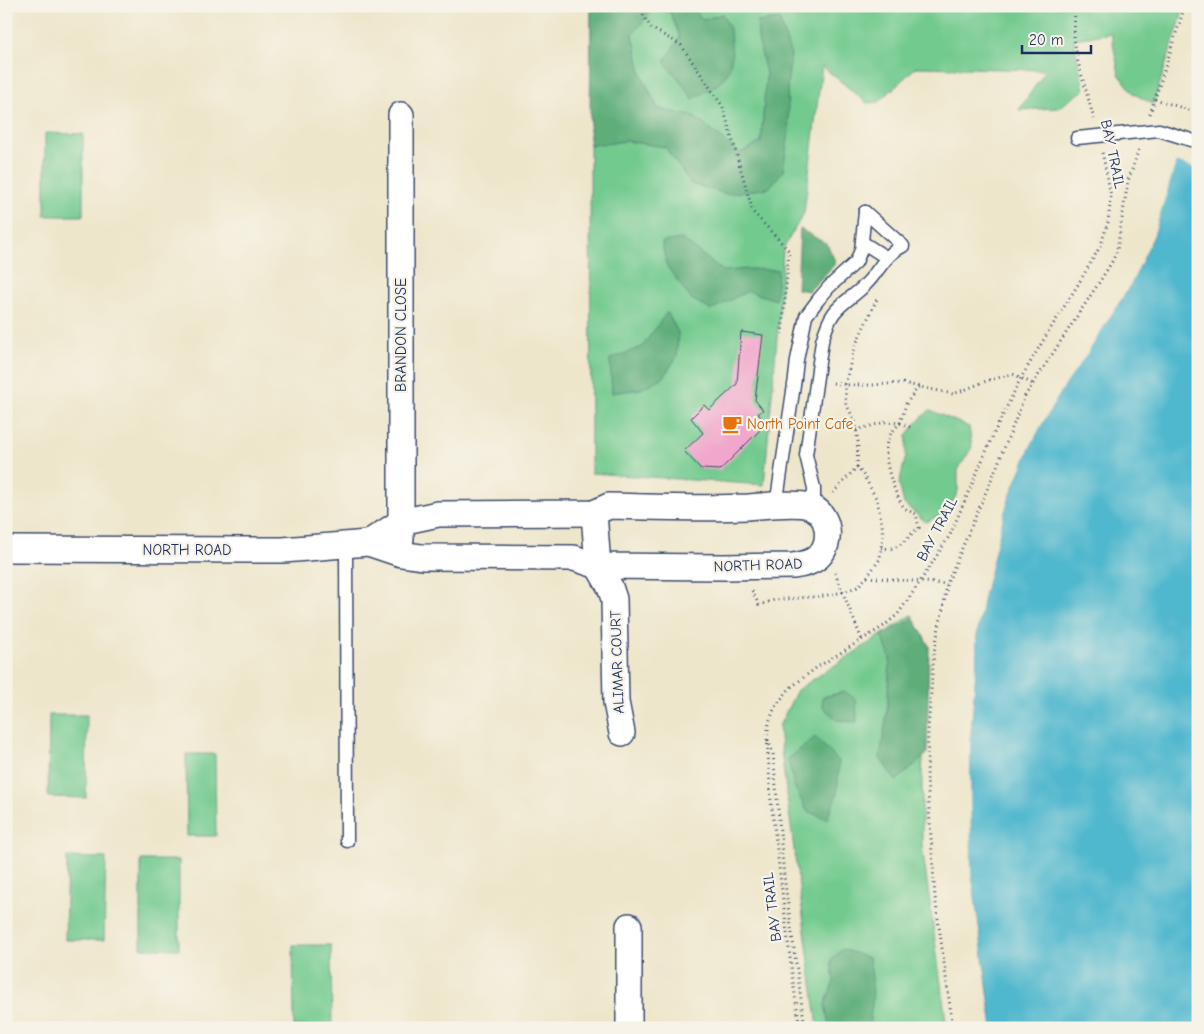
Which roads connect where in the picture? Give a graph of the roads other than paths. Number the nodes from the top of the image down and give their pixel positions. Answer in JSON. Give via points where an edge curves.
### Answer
{"nodes":[{"id":1,"x":401,"y":115,"type":"dead end"},
{"id":2,"x":1077,"y":138,"type":"dead end"},
{"id":3,"x":1191,"y":140,"type":"dead end"},
{"id":4,"x":862,"y":242,"type":"junction"},
{"id":5,"x":887,"y":258,"type":"junction"},
{"id":6,"x":776,"y":506,"type":"junction"},
{"id":7,"x":815,"y":509,"type":"junction"},
{"id":8,"x":594,"y":513,"type":"junction"},
{"id":9,"x":401,"y":522,"type":"junction"},
{"id":10,"x":357,"y":544,"type":"junction"},
{"id":11,"x":6,"y":549,"type":"edge"},
{"id":12,"x":401,"y":554,"type":"junction"},
{"id":13,"x":598,"y":566,"type":"junction"},
{"id":14,"x":622,"y":733,"type":"dead end"},
{"id":15,"x":347,"y":841,"type":"dead end"},
{"id":16,"x":629,"y":926,"type":"dead end"},
{"id":17,"x":629,"y":1028,"type":"edge"}],
"edges":[{"from":1,"to":9,"type":"street","name":"BRANDON CLOSE"},
{"from":2,"to":3,"type":"lane","via":[[1159,130]]},
{"from":4,"to":5,"type":"lane"},
{"from":4,"to":5,"type":"lane","via":[[865,212],[903,246]]},
{"from":4,"to":6,"type":"lane","via":[[856,262],[829,287],[806,316]]},
{"from":5,"to":7,"type":"lane","via":[[866,284],[833,314],[822,341],[806,455]]},
{"from":6,"to":7,"type":"street","name":"NORTH ROAD","via":[[796,505]]},
{"from":6,"to":8,"type":"street","name":"NORTH ROAD","via":[[609,506]]},
{"from":7,"to":13,"type":"street","name":"NORTH ROAD","via":[[822,517],[828,538],[819,556],[803,565]]},
{"from":8,"to":9,"type":"street","name":"NORTH ROAD","via":[[438,514]]},
{"from":8,"to":13,"type":"street"},
{"from":9,"to":10,"type":"street","name":"NORTH ROAD"},
{"from":9,"to":12,"type":"street","name":"BRANDON CLOSE"},
{"from":10,"to":11,"type":"street","name":"NORTH ROAD","via":[[283,550]]},
{"from":10,"to":12,"type":"street","name":"NORTH ROAD"},
{"from":10,"to":15,"type":"lane"},
{"from":12,"to":13,"type":"street","name":"NORTH ROAD","via":[[422,557],[574,558]]},
{"from":13,"to":14,"type":"street","name":"ALIMAR COURT","via":[[614,599],[616,702]]},
{"from":16,"to":17,"type":"street"}]}
